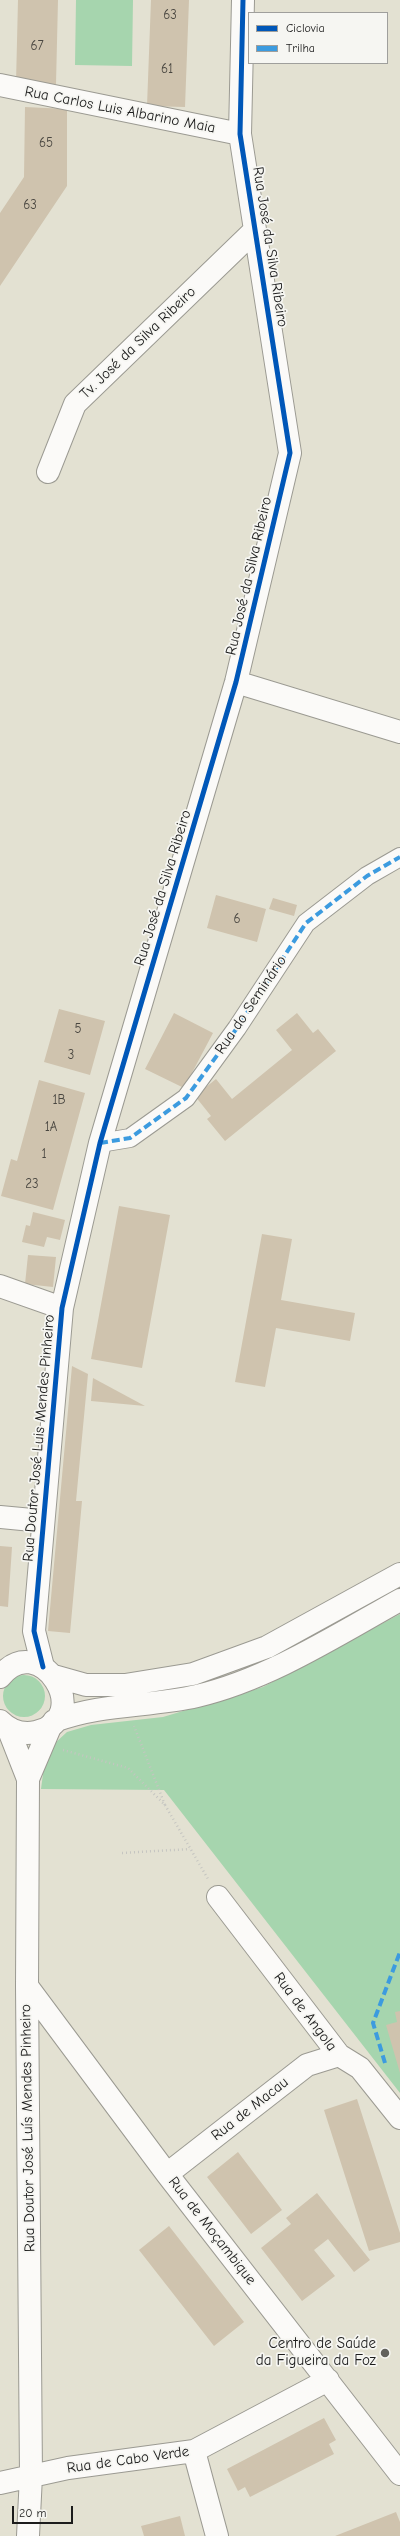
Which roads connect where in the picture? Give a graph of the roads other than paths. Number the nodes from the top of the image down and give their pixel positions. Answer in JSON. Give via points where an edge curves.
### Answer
{"nodes":[{"id":1,"x":243,"y":0,"type":"edge"},
{"id":2,"x":0,"y":85,"type":"edge"},
{"id":3,"x":240,"y":134,"type":"junction"},
{"id":4,"x":254,"y":231,"type":"junction"},
{"id":5,"x":48,"y":472,"type":"dead end"},
{"id":6,"x":236,"y":682,"type":"junction"},
{"id":7,"x":400,"y":732,"type":"edge"},
{"id":8,"x":400,"y":857,"type":"edge"},
{"id":9,"x":100,"y":1143,"type":"junction"},
{"id":10,"x":0,"y":1286,"type":"edge"},
{"id":11,"x":62,"y":1308,"type":"junction"},
{"id":12,"x":0,"y":1517,"type":"edge"},
{"id":13,"x":43,"y":1521,"type":"junction"},
{"id":14,"x":400,"y":1574,"type":"edge"},
{"id":15,"x":400,"y":1600,"type":"edge"},
{"id":16,"x":34,"y":1631,"type":"junction"},
{"id":17,"x":8,"y":1671,"type":"edge"},
{"id":18,"x":49,"y":1672,"type":"junction"},
{"id":19,"x":55,"y":1720,"type":"junction"},
{"id":20,"x":2,"y":1723,"type":"edge"},
{"id":21,"x":28,"y":1779,"type":"junction"},
{"id":22,"x":218,"y":1897,"type":"road end"},
{"id":23,"x":27,"y":1986,"type":"junction"},
{"id":24,"x":339,"y":2055,"type":"junction"},
{"id":25,"x":400,"y":2118,"type":"edge"},
{"id":26,"x":167,"y":2174,"type":"junction"},
{"id":27,"x":328,"y":2380,"type":"junction"},
{"id":28,"x":194,"y":2451,"type":"junction"},
{"id":29,"x":400,"y":2474,"type":"edge"},
{"id":30,"x":31,"y":2476,"type":"junction"},
{"id":31,"x":0,"y":2483,"type":"edge"},
{"id":32,"x":28,"y":2536,"type":"edge"},
{"id":33,"x":217,"y":2536,"type":"edge"}],
"edges":[{"from":1,"to":3,"type":"street","name":"Rua José da Silva Ribeiro"},
{"from":2,"to":3,"type":"street","name":"Rua Carlos Luis Albarino Maia"},
{"from":3,"to":4,"type":"street","name":"Rua José da Silva Ribeiro"},
{"from":4,"to":5,"type":"street","name":"Tv. José da Silva Ribeiro","via":[[75,404]]},
{"from":4,"to":6,"type":"street","name":"Rua José da Silva Ribeiro","via":[[290,453]]},
{"from":6,"to":7,"type":"street"},
{"from":6,"to":9,"type":"street","name":"Rua José da Silva Ribeiro"},
{"from":8,"to":9,"type":"street","name":"Rua do Seminário","via":[[367,876],[306,923],[237,1028],[186,1098],[130,1138]]},
{"from":9,"to":11,"type":"street","name":"Rua Doutor José Luis Mendes Pinheiro"},
{"from":10,"to":11,"type":"street"},
{"from":11,"to":13,"type":"street","name":"Rua Doutor José Luis Mendes Pinheiro"},
{"from":12,"to":13,"type":"street"},
{"from":13,"to":16,"type":"street","name":"Rua Doutor José Luis Mendes Pinheiro"},
{"from":14,"to":18,"type":"street","via":[[267,1647],[193,1674],[125,1685],[86,1686]]},
{"from":15,"to":19,"type":"street","via":[[277,1668],[197,1696],[80,1711]]},
{"from":16,"to":17,"type":"street","name":"Rua Doutor José Luis Mendes Pinheiro"},
{"from":16,"to":18,"type":"street","name":"Rua Doutor José Luis Mendes Pinheiro"},
{"from":17,"to":18,"type":"street","via":[[26,1664]]},
{"from":18,"to":19,"type":"street","name":"Rua Doutor José Luis Mendes Pinheiro","via":[[62,1693]]},
{"from":19,"to":20,"type":"street","via":[[30,1734]]},
{"from":19,"to":21,"type":"street","name":"Rua Doutor José Luís Mendes Pinheiro"},
{"from":20,"to":21,"type":"street","name":"Rua Doutor José Luís Mendes Pinheiro"},
{"from":21,"to":23,"type":"street","name":"Rua Doutor José Luís Mendes Pinheiro"},
{"from":22,"to":24,"type":"street","name":"Rua de Angola"},
{"from":23,"to":26,"type":"street","name":"Rua de Moçambique"},
{"from":23,"to":30,"type":"street","name":"Rua Doutor José Luís Mendes Pinheiro"},
{"from":24,"to":25,"type":"street","name":"Rua de Angola","via":[[360,2068]]},
{"from":24,"to":26,"type":"street","name":"Rua de Macau","via":[[307,2065]]},
{"from":26,"to":27,"type":"street","name":"Rua de Moçambique"},
{"from":27,"to":28,"type":"street","name":"Rua de Cabo Verde"},
{"from":27,"to":29,"type":"street","name":"Rua de Moçambique"},
{"from":28,"to":30,"type":"street","name":"Rua de Cabo Verde","via":[[68,2468]]},
{"from":28,"to":33,"type":"street"},
{"from":30,"to":31,"type":"street","name":"Rua de Cabo Verde"},
{"from":30,"to":32,"type":"street","name":"Rua Doutor José Luís Mendes Pinheiro"}]}
